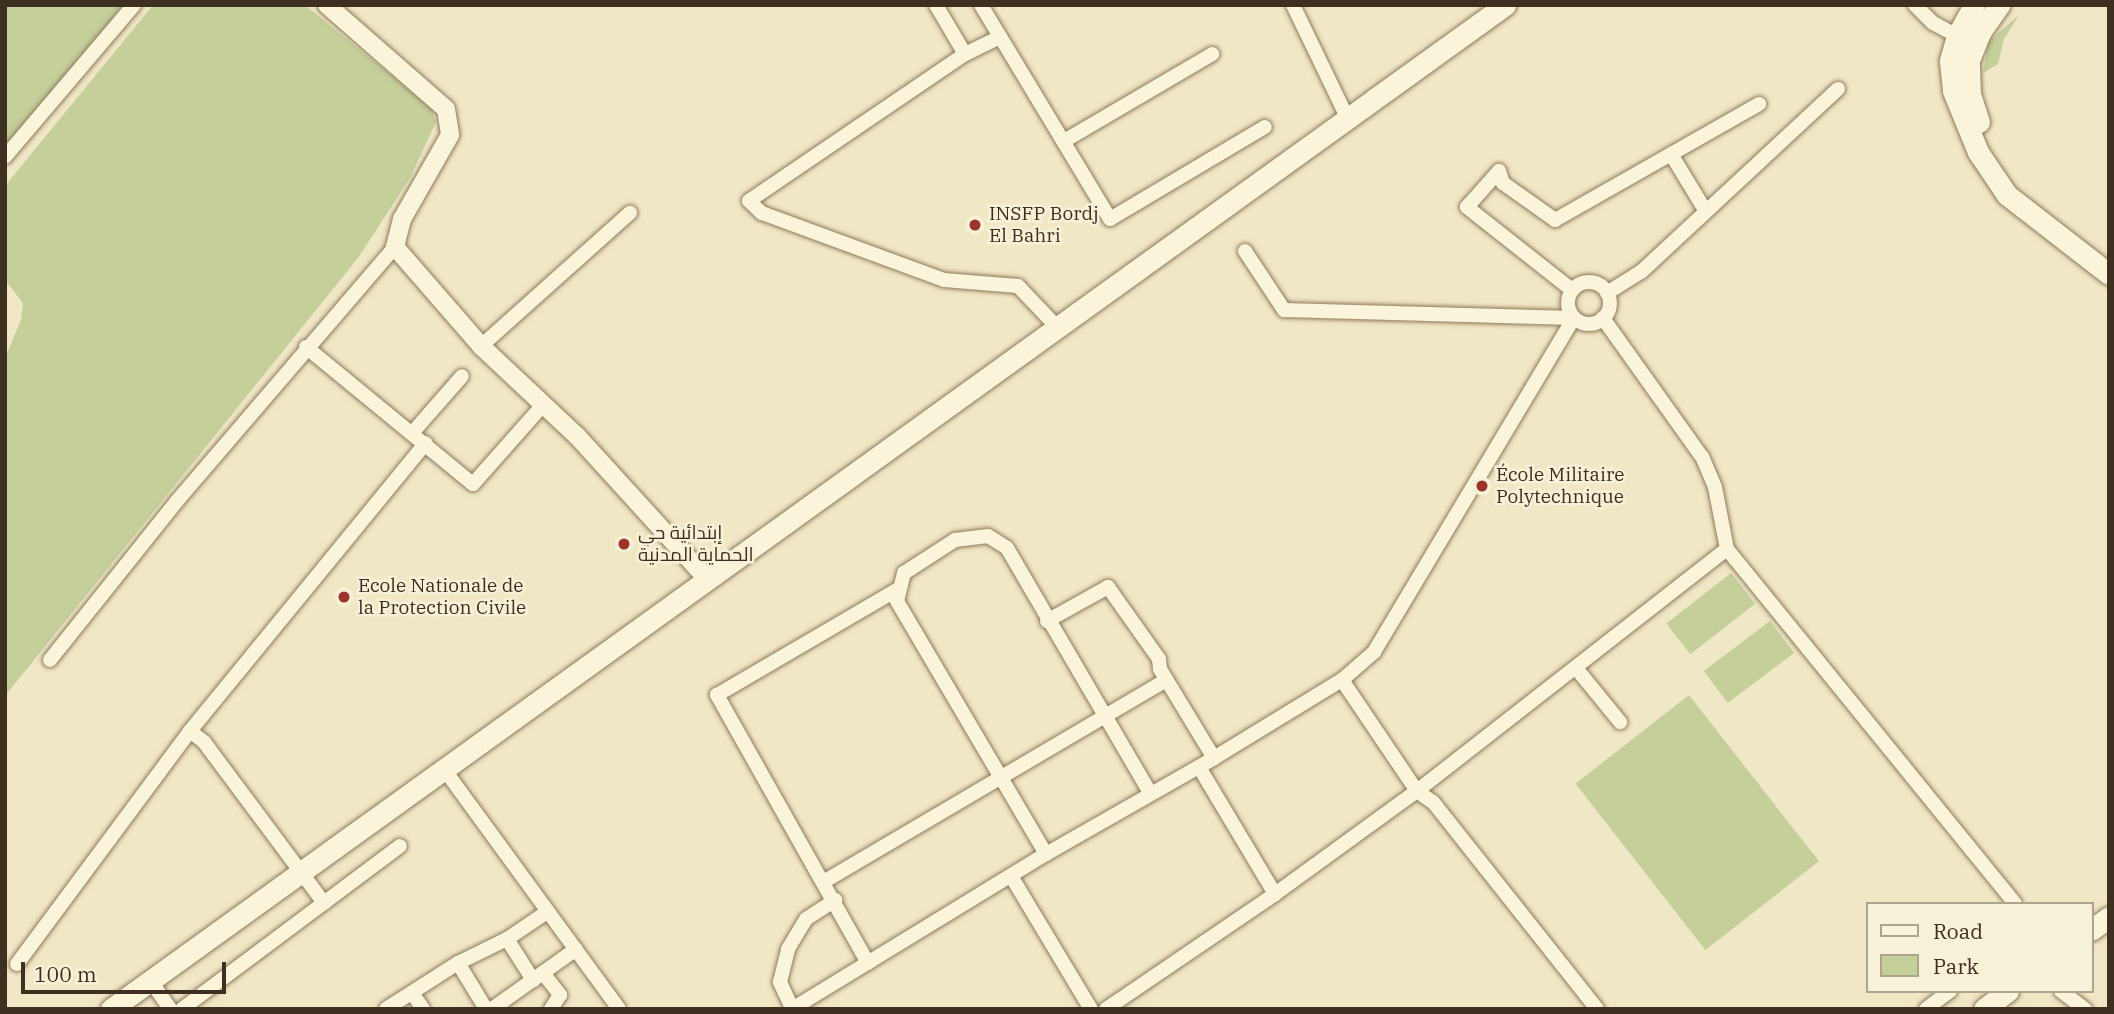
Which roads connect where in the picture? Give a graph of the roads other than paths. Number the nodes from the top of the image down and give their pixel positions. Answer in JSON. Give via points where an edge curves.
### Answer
{"nodes":[{"id":1,"x":134,"y":5,"type":"edge"},
{"id":2,"x":327,"y":5,"type":"edge"},
{"id":3,"x":936,"y":5,"type":"edge"},
{"id":4,"x":981,"y":5,"type":"edge"},
{"id":5,"x":1293,"y":5,"type":"edge"},
{"id":6,"x":1505,"y":5,"type":"edge"},
{"id":7,"x":1915,"y":5,"type":"edge"},
{"id":8,"x":1974,"y":5,"type":"edge"},
{"id":9,"x":1999,"y":5,"type":"edge"},
{"id":10,"x":1957,"y":36,"type":"junction"},
{"id":11,"x":1000,"y":37,"type":"junction"},
{"id":12,"x":965,"y":54,"type":"junction"},
{"id":13,"x":1212,"y":54,"type":"dead end"},
{"id":14,"x":1838,"y":89,"type":"dead end"},
{"id":15,"x":1759,"y":104,"type":"dead end"},
{"id":16,"x":1347,"y":117,"type":"junction"},
{"id":17,"x":1265,"y":127,"type":"dead end"},
{"id":18,"x":1065,"y":141,"type":"junction"},
{"id":19,"x":1671,"y":154,"type":"junction"},
{"id":20,"x":5,"y":157,"type":"edge"},
{"id":21,"x":1705,"y":210,"type":"junction"},
{"id":22,"x":630,"y":213,"type":"dead end"},
{"id":23,"x":2038,"y":218,"type":"junction"},
{"id":24,"x":395,"y":247,"type":"junction"},
{"id":25,"x":1245,"y":251,"type":"dead end"},
{"id":26,"x":2109,"y":274,"type":"edge"},
{"id":27,"x":1572,"y":290,"type":"junction"},
{"id":28,"x":1607,"y":293,"type":"junction"},
{"id":29,"x":1574,"y":318,"type":"junction"},
{"id":30,"x":1603,"y":318,"type":"junction"},
{"id":31,"x":1057,"y":327,"type":"junction"},
{"id":32,"x":481,"y":346,"type":"junction"},
{"id":33,"x":306,"y":347,"type":"junction"},
{"id":34,"x":462,"y":376,"type":"dead end"},
{"id":35,"x":543,"y":405,"type":"junction"},
{"id":36,"x":413,"y":432,"type":"junction"},
{"id":37,"x":426,"y":443,"type":"junction"},
{"id":38,"x":1727,"y":549,"type":"junction"},
{"id":39,"x":709,"y":581,"type":"junction"},
{"id":40,"x":897,"y":590,"type":"junction"},
{"id":41,"x":1047,"y":621,"type":"junction"},
{"id":42,"x":50,"y":660,"type":"dead end"},
{"id":43,"x":1576,"y":668,"type":"junction"},
{"id":44,"x":1166,"y":680,"type":"junction"},
{"id":45,"x":1342,"y":680,"type":"junction"},
{"id":46,"x":1103,"y":716,"type":"junction"},
{"id":47,"x":1620,"y":722,"type":"dead end"},
{"id":48,"x":190,"y":731,"type":"junction"},
{"id":49,"x":1214,"y":758,"type":"junction"},
{"id":50,"x":1199,"y":767,"type":"junction"},
{"id":51,"x":444,"y":769,"type":"junction"},
{"id":52,"x":1000,"y":775,"type":"junction"},
{"id":53,"x":1417,"y":791,"type":"junction"},
{"id":54,"x":1151,"y":794,"type":"junction"},
{"id":55,"x":400,"y":846,"type":"dead end"},
{"id":56,"x":1046,"y":854,"type":"junction"},
{"id":57,"x":300,"y":872,"type":"junction"},
{"id":58,"x":1011,"y":876,"type":"junction"},
{"id":59,"x":825,"y":881,"type":"junction"},
{"id":60,"x":1275,"y":894,"type":"junction"},
{"id":61,"x":835,"y":900,"type":"junction"},
{"id":62,"x":2013,"y":902,"type":"edge"},
{"id":63,"x":324,"y":903,"type":"junction"},
{"id":64,"x":547,"y":912,"type":"junction"},
{"id":65,"x":2109,"y":917,"type":"edge"},
{"id":66,"x":2093,"y":929,"type":"edge"},
{"id":67,"x":507,"y":939,"type":"junction"},
{"id":68,"x":576,"y":949,"type":"junction"},
{"id":69,"x":458,"y":963,"type":"junction"},
{"id":70,"x":868,"y":963,"type":"junction"},
{"id":71,"x":17,"y":964,"type":"dead end"},
{"id":72,"x":538,"y":976,"type":"junction"},
{"id":73,"x":150,"y":979,"type":"junction"},
{"id":74,"x":412,"y":993,"type":"junction"},
{"id":75,"x":1947,"y":993,"type":"edge"},
{"id":76,"x":2005,"y":993,"type":"edge"},
{"id":77,"x":2064,"y":993,"type":"edge"},
{"id":78,"x":792,"y":1008,"type":"edge"},
{"id":79,"x":1594,"y":1008,"type":"edge"},
{"id":80,"x":111,"y":1009,"type":"edge"},
{"id":81,"x":170,"y":1009,"type":"edge"},
{"id":82,"x":182,"y":1009,"type":"edge"},
{"id":83,"x":386,"y":1009,"type":"edge"},
{"id":84,"x":423,"y":1009,"type":"edge"},
{"id":85,"x":486,"y":1009,"type":"edge"},
{"id":86,"x":492,"y":1009,"type":"edge"},
{"id":87,"x":551,"y":1009,"type":"edge"},
{"id":88,"x":619,"y":1009,"type":"edge"},
{"id":89,"x":1091,"y":1009,"type":"edge"},
{"id":90,"x":1106,"y":1009,"type":"edge"},
{"id":91,"x":1926,"y":1009,"type":"edge"},
{"id":92,"x":1984,"y":1009,"type":"edge"},
{"id":93,"x":2085,"y":1009,"type":"edge"}],
"edges":[{"from":1,"to":20,"type":"street"},
{"from":2,"to":24,"type":"street","via":[[446,109],[450,135],[402,219]]},
{"from":3,"to":12,"type":"street"},
{"from":4,"to":11,"type":"street"},
{"from":5,"to":16,"type":"street"},
{"from":6,"to":16,"type":"main road"},
{"from":7,"to":10,"type":"street","via":[[1933,23]]},
{"from":8,"to":10,"type":"main road"},
{"from":9,"to":23,"type":"main road","via":[[1974,45],[1970,94],[1994,161]]},
{"from":10,"to":23,"type":"main road","via":[[1950,61],[1954,91],[1978,152],[1995,182]]},
{"from":11,"to":12,"type":"street"},
{"from":11,"to":18,"type":"street"},
{"from":12,"to":31,"type":"street","via":[[749,201],[762,213],[944,280],[1018,286]]},
{"from":13,"to":18,"type":"street"},
{"from":14,"to":21,"type":"street"},
{"from":15,"to":19,"type":"street"},
{"from":16,"to":31,"type":"main road"},
{"from":17,"to":18,"type":"street","via":[[1110,219]]},
{"from":19,"to":21,"type":"street"},
{"from":19,"to":27,"type":"street","via":[[1555,220],[1503,183],[1499,171],[1467,207]]},
{"from":21,"to":28,"type":"street","via":[[1641,272]]},
{"from":22,"to":32,"type":"street"},
{"from":23,"to":26,"type":"main road"},
{"from":24,"to":32,"type":"street"},
{"from":24,"to":33,"type":"street"},
{"from":25,"to":29,"type":"street","via":[[1284,310]]},
{"from":27,"to":28,"type":"street","via":[[1591,282]]},
{"from":27,"to":29,"type":"street","via":[[1568,302]]},
{"from":28,"to":30,"type":"street","via":[[1609,306]]},
{"from":29,"to":30,"type":"street","via":[[1588,324]]},
{"from":29,"to":45,"type":"street","via":[[1374,652]]},
{"from":30,"to":38,"type":"street","via":[[1702,457],[1715,486]]},
{"from":31,"to":39,"type":"main road"},
{"from":32,"to":35,"type":"street"},
{"from":33,"to":36,"type":"street"},
{"from":33,"to":42,"type":"street"},
{"from":34,"to":36,"type":"street"},
{"from":35,"to":37,"type":"street","via":[[472,484]]},
{"from":35,"to":39,"type":"street"},
{"from":36,"to":37,"type":"street"},
{"from":37,"to":48,"type":"street"},
{"from":38,"to":43,"type":"street"},
{"from":38,"to":62,"type":"street"},
{"from":39,"to":51,"type":"main road"},
{"from":40,"to":41,"type":"street","via":[[909,569],[955,540],[988,536],[1007,548]]},
{"from":40,"to":52,"type":"street","via":[[901,612]]},
{"from":40,"to":59,"type":"street","via":[[716,695]]},
{"from":41,"to":44,"type":"street","via":[[1110,586],[1159,659]]},
{"from":41,"to":46,"type":"street"},
{"from":43,"to":47,"type":"street"},
{"from":43,"to":53,"type":"street"},
{"from":44,"to":46,"type":"street"},
{"from":44,"to":49,"type":"street"},
{"from":45,"to":49,"type":"street"},
{"from":45,"to":53,"type":"street"},
{"from":46,"to":52,"type":"street"},
{"from":46,"to":54,"type":"street"},
{"from":48,"to":57,"type":"street","via":[[204,742]]},
{"from":48,"to":71,"type":"street"},
{"from":49,"to":50,"type":"street"},
{"from":50,"to":54,"type":"street"},
{"from":50,"to":60,"type":"street"},
{"from":51,"to":57,"type":"main road"},
{"from":51,"to":64,"type":"street"},
{"from":52,"to":56,"type":"street"},
{"from":52,"to":59,"type":"street"},
{"from":53,"to":60,"type":"street"},
{"from":53,"to":79,"type":"street","via":[[1433,802]]},
{"from":54,"to":56,"type":"street"},
{"from":55,"to":63,"type":"street"},
{"from":56,"to":58,"type":"street"},
{"from":57,"to":63,"type":"street"},
{"from":57,"to":73,"type":"main road"},
{"from":58,"to":70,"type":"street"},
{"from":58,"to":89,"type":"street"},
{"from":59,"to":61,"type":"street"},
{"from":60,"to":90,"type":"street"},
{"from":61,"to":70,"type":"street"},
{"from":61,"to":78,"type":"street","via":[[806,919],[788,949],[780,982]]},
{"from":63,"to":82,"type":"street"},
{"from":64,"to":67,"type":"street"},
{"from":64,"to":68,"type":"street"},
{"from":65,"to":66,"type":"main road"},
{"from":67,"to":69,"type":"street"},
{"from":67,"to":72,"type":"street"},
{"from":68,"to":72,"type":"street"},
{"from":68,"to":88,"type":"street"},
{"from":69,"to":74,"type":"street"},
{"from":69,"to":85,"type":"street"},
{"from":70,"to":78,"type":"street"},
{"from":72,"to":86,"type":"street"},
{"from":72,"to":87,"type":"street","via":[[560,995]]},
{"from":73,"to":80,"type":"main road"},
{"from":73,"to":81,"type":"street"},
{"from":74,"to":83,"type":"street"},
{"from":74,"to":84,"type":"street"},
{"from":75,"to":91,"type":"street"},
{"from":76,"to":92,"type":"main road"},
{"from":77,"to":93,"type":"street"}]}
